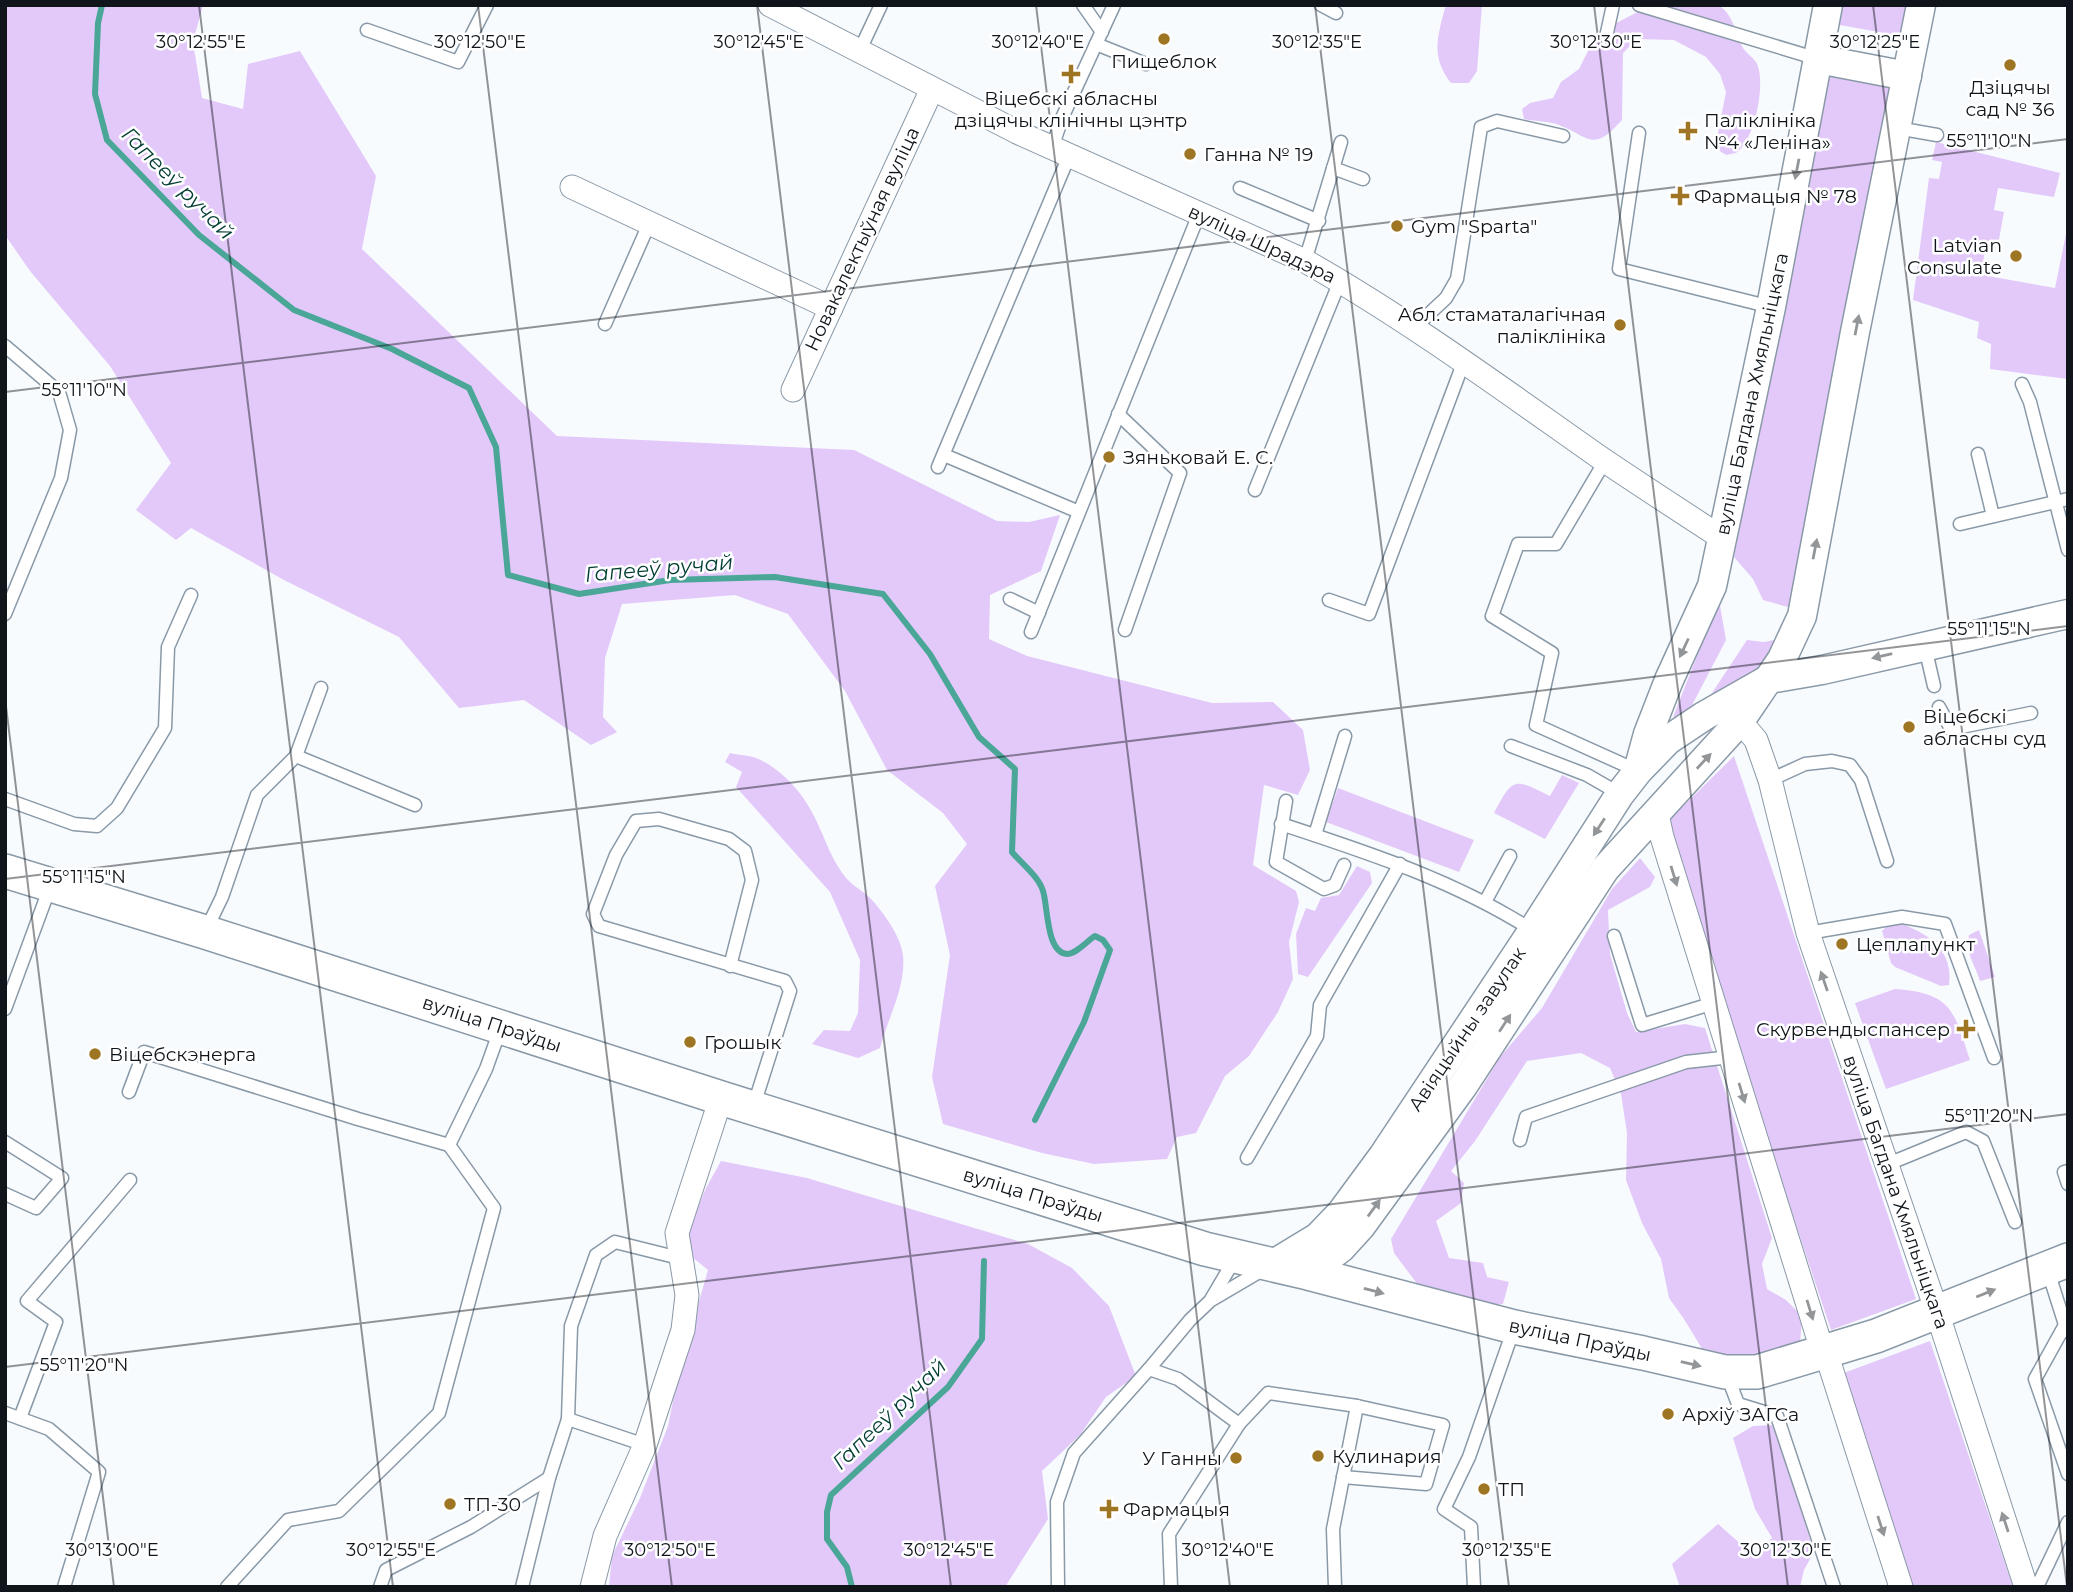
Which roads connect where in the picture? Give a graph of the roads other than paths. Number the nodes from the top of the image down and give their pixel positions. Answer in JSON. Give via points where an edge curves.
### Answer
{"nodes":[{"id":1,"x":487,"y":5,"type":"edge"},
{"id":2,"x":771,"y":5,"type":"edge"},
{"id":3,"x":1083,"y":5,"type":"edge"},
{"id":4,"x":1114,"y":5,"type":"edge"},
{"id":5,"x":1321,"y":5,"type":"edge"},
{"id":6,"x":1612,"y":5,"type":"edge"},
{"id":7,"x":1639,"y":5,"type":"edge"},
{"id":8,"x":1828,"y":5,"type":"edge"},
{"id":9,"x":1921,"y":5,"type":"edge"},
{"id":10,"x":878,"y":6,"type":"edge"},
{"id":11,"x":1336,"y":13,"type":"dead end"},
{"id":12,"x":367,"y":30,"type":"dead end"},
{"id":13,"x":1606,"y":37,"type":"dead end"},
{"id":14,"x":1099,"y":38,"type":"junction"},
{"id":15,"x":859,"y":52,"type":"junction"},
{"id":16,"x":1818,"y":59,"type":"junction"},
{"id":17,"x":1146,"y":64,"type":"dead end"},
{"id":18,"x":1907,"y":76,"type":"junction"},
{"id":19,"x":932,"y":89,"type":"junction"},
{"id":20,"x":1897,"y":128,"type":"junction"},
{"id":21,"x":1639,"y":133,"type":"dead end"},
{"id":22,"x":1937,"y":135,"type":"dead end"},
{"id":23,"x":1563,"y":136,"type":"dead end"},
{"id":24,"x":1341,"y":142,"type":"dead end"},
{"id":25,"x":1061,"y":152,"type":"junction"},
{"id":26,"x":1333,"y":168,"type":"junction"},
{"id":27,"x":1363,"y":179,"type":"dead end"},
{"id":28,"x":572,"y":187,"type":"dead end"},
{"id":29,"x":1240,"y":188,"type":"dead end"},
{"id":30,"x":1199,"y":214,"type":"junction"},
{"id":31,"x":1319,"y":221,"type":"junction"},
{"id":32,"x":649,"y":224,"type":"junction"},
{"id":33,"x":1305,"y":261,"type":"junction"},
{"id":34,"x":1340,"y":281,"type":"junction"},
{"id":35,"x":1771,"y":307,"type":"junction"},
{"id":36,"x":831,"y":308,"type":"junction"},
{"id":37,"x":605,"y":324,"type":"dead end"},
{"id":38,"x":1414,"y":328,"type":"junction"},
{"id":39,"x":5,"y":346,"type":"edge"},
{"id":40,"x":1464,"y":361,"type":"junction"},
{"id":41,"x":2022,"y":384,"type":"dead end"},
{"id":42,"x":793,"y":390,"type":"dead end"},
{"id":43,"x":1118,"y":414,"type":"junction"},
{"id":44,"x":1978,"y":454,"type":"dead end"},
{"id":45,"x":944,"y":455,"type":"junction"},
{"id":46,"x":1605,"y":461,"type":"junction"},
{"id":47,"x":938,"y":467,"type":"dead end"},
{"id":48,"x":1255,"y":490,"type":"dead end"},
{"id":49,"x":2062,"y":500,"type":"edge"},
{"id":50,"x":1079,"y":512,"type":"junction"},
{"id":51,"x":1993,"y":516,"type":"junction"},
{"id":52,"x":1960,"y":524,"type":"dead end"},
{"id":53,"x":1723,"y":538,"type":"junction"},
{"id":54,"x":2068,"y":550,"type":"edge"},
{"id":55,"x":191,"y":595,"type":"dead end"},
{"id":56,"x":1010,"y":599,"type":"dead end"},
{"id":57,"x":1329,"y":600,"type":"dead end"},
{"id":58,"x":1039,"y":613,"type":"junction"},
{"id":59,"x":5,"y":614,"type":"edge"},
{"id":60,"x":2068,"y":614,"type":"edge"},
{"id":61,"x":1125,"y":629,"type":"dead end"},
{"id":62,"x":1031,"y":632,"type":"dead end"},
{"id":63,"x":1925,"y":646,"type":"junction"},
{"id":64,"x":1769,"y":679,"type":"junction"},
{"id":65,"x":1934,"y":686,"type":"dead end"},
{"id":66,"x":321,"y":688,"type":"dead end"},
{"id":67,"x":1939,"y":707,"type":"dead end"},
{"id":68,"x":2031,"y":713,"type":"dead end"},
{"id":69,"x":1740,"y":721,"type":"junction"},
{"id":70,"x":1345,"y":736,"type":"dead end"},
{"id":71,"x":1511,"y":746,"type":"dead end"},
{"id":72,"x":296,"y":756,"type":"junction"},
{"id":73,"x":1638,"y":771,"type":"junction"},
{"id":74,"x":1770,"y":780,"type":"junction"},
{"id":75,"x":1620,"y":794,"type":"junction"},
{"id":76,"x":5,"y":799,"type":"edge"},
{"id":77,"x":1286,"y":801,"type":"dead end"},
{"id":78,"x":415,"y":806,"type":"dead end"},
{"id":79,"x":1656,"y":810,"type":"junction"},
{"id":80,"x":1281,"y":824,"type":"junction"},
{"id":81,"x":1315,"y":835,"type":"junction"},
{"id":82,"x":1510,"y":856,"type":"dead end"},
{"id":83,"x":1886,"y":861,"type":"dead end"},
{"id":84,"x":1401,"y":864,"type":"junction"},
{"id":85,"x":1344,"y":865,"type":"dead end"},
{"id":86,"x":5,"y":871,"type":"edge"},
{"id":87,"x":51,"y":885,"type":"junction"},
{"id":88,"x":1485,"y":902,"type":"junction"},
{"id":89,"x":205,"y":932,"type":"junction"},
{"id":90,"x":1808,"y":933,"type":"junction"},
{"id":91,"x":1614,"y":936,"type":"dead end"},
{"id":92,"x":1544,"y":938,"type":"junction"},
{"id":93,"x":730,"y":966,"type":"junction"},
{"id":94,"x":1714,"y":1003,"type":"junction"},
{"id":95,"x":5,"y":1009,"type":"edge"},
{"id":96,"x":501,"y":1026,"type":"junction"},
{"id":97,"x":1731,"y":1057,"type":"junction"},
{"id":98,"x":1994,"y":1058,"type":"dead end"},
{"id":99,"x":129,"y":1092,"type":"dead end"},
{"id":100,"x":721,"y":1098,"type":"junction"},
{"id":101,"x":752,"y":1108,"type":"junction"},
{"id":102,"x":1520,"y":1140,"type":"dead end"},
{"id":103,"x":5,"y":1142,"type":"edge"},
{"id":104,"x":449,"y":1145,"type":"junction"},
{"id":105,"x":1247,"y":1158,"type":"dead end"},
{"id":106,"x":1888,"y":1164,"type":"junction"},
{"id":107,"x":2068,"y":1171,"type":"edge"},
{"id":108,"x":130,"y":1180,"type":"dead end"},
{"id":109,"x":2068,"y":1184,"type":"edge"},
{"id":110,"x":5,"y":1194,"type":"edge"},
{"id":111,"x":2015,"y":1222,"type":"dead end"},
{"id":112,"x":1237,"y":1256,"type":"junction"},
{"id":113,"x":683,"y":1259,"type":"junction"},
{"id":114,"x":2058,"y":1264,"type":"edge"},
{"id":115,"x":1272,"y":1265,"type":"junction"},
{"id":116,"x":1308,"y":1273,"type":"junction"},
{"id":117,"x":1210,"y":1301,"type":"junction"},
{"id":118,"x":1937,"y":1312,"type":"junction"},
{"id":119,"x":1514,"y":1327,"type":"junction"},
{"id":120,"x":2066,"y":1330,"type":"edge"},
{"id":121,"x":1823,"y":1353,"type":"junction"},
{"id":122,"x":1149,"y":1369,"type":"junction"},
{"id":123,"x":1725,"y":1372,"type":"junction"},
{"id":124,"x":1357,"y":1406,"type":"junction"},
{"id":125,"x":5,"y":1413,"type":"edge"},
{"id":126,"x":20,"y":1418,"type":"junction"},
{"id":127,"x":568,"y":1419,"type":"junction"},
{"id":128,"x":1239,"y":1424,"type":"junction"},
{"id":129,"x":645,"y":1445,"type":"junction"},
{"id":130,"x":2068,"y":1474,"type":"edge"},
{"id":131,"x":1343,"y":1477,"type":"junction"},
{"id":132,"x":549,"y":1478,"type":"junction"},
{"id":133,"x":2068,"y":1522,"type":"edge"},
{"id":134,"x":64,"y":1587,"type":"edge"},
{"id":135,"x":227,"y":1587,"type":"edge"},
{"id":136,"x":380,"y":1587,"type":"edge"},
{"id":137,"x":523,"y":1587,"type":"edge"},
{"id":138,"x":592,"y":1587,"type":"edge"},
{"id":139,"x":1058,"y":1587,"type":"edge"},
{"id":140,"x":1171,"y":1587,"type":"edge"},
{"id":141,"x":1335,"y":1587,"type":"edge"},
{"id":142,"x":1474,"y":1587,"type":"edge"},
{"id":143,"x":1834,"y":1587,"type":"edge"},
{"id":144,"x":1901,"y":1587,"type":"edge"},
{"id":145,"x":2026,"y":1587,"type":"edge"},
{"id":146,"x":2038,"y":1587,"type":"edge"}],
"edges":[{"from":1,"to":12,"type":"lane","via":[[458,62]]},
{"from":2,"to":15,"type":"street","name":"вуліца Шрадэра"},
{"from":3,"to":14,"type":"lane"},
{"from":4,"to":14,"type":"lane"},
{"from":5,"to":11,"type":"lane"},
{"from":6,"to":13,"type":"lane"},
{"from":7,"to":16,"type":"lane"},
{"from":8,"to":16,"type":"street","name":"вуліца Багдана Хмяльніцкага"},
{"from":9,"to":18,"type":"street"},
{"from":10,"to":15,"type":"lane"},
{"from":14,"to":17,"type":"lane"},
{"from":14,"to":25,"type":"lane","via":[[1062,118]]},
{"from":15,"to":19,"type":"street","name":"вуліца Шрадэра"},
{"from":16,"to":18,"type":"street"},
{"from":16,"to":35,"type":"street","name":"вуліца Багдана Хмяльніцкага","one_way":true},
{"from":18,"to":20,"type":"street"},
{"from":19,"to":25,"type":"street","name":"вуліца Шрадэра"},
{"from":19,"to":36,"type":"street","name":"Новакалектыўная вуліца"},
{"from":20,"to":22,"type":"lane"},
{"from":64,"to":20,"type":"street","one_way":true,"via":[[1802,616]]},
{"from":21,"to":35,"type":"lane","via":[[1619,269]]},
{"from":23,"to":38,"type":"lane","via":[[1497,121],[1481,127],[1457,279],[1446,298]]},
{"from":24,"to":26,"type":"lane"},
{"from":25,"to":30,"type":"street","name":"вуліца Шрадэра"},
{"from":25,"to":45,"type":"lane"},
{"from":26,"to":27,"type":"lane"},
{"from":26,"to":31,"type":"lane"},
{"from":28,"to":32,"type":"street"},
{"from":29,"to":31,"type":"lane"},
{"from":30,"to":33,"type":"street","name":"вуліца Шрадэра"},
{"from":30,"to":43,"type":"lane"},
{"from":31,"to":33,"type":"lane"},
{"from":32,"to":36,"type":"street"},
{"from":32,"to":37,"type":"lane"},
{"from":33,"to":34,"type":"street","name":"вуліца Шрадэра"},
{"from":34,"to":38,"type":"street","name":"вуліца Шрадэра"},
{"from":34,"to":48,"type":"lane"},
{"from":35,"to":53,"type":"street","name":"вуліца Багдана Хмяльніцкага"},
{"from":36,"to":42,"type":"street","name":"Новакалектыўная вуліца"},
{"from":38,"to":40,"type":"street","name":"вуліца Шрадэра"},
{"from":39,"to":59,"type":"lane","via":[[59,392],[70,430],[61,478]]},
{"from":40,"to":46,"type":"street","name":"вуліца Шрадэра"},
{"from":40,"to":57,"type":"lane","via":[[1368,614]]},
{"from":41,"to":49,"type":"lane"},
{"from":43,"to":50,"type":"lane"},
{"from":43,"to":61,"type":"lane","via":[[1180,473]]},
{"from":44,"to":51,"type":"lane"},
{"from":45,"to":47,"type":"lane"},
{"from":45,"to":50,"type":"lane"},
{"from":46,"to":53,"type":"street","name":"вуліца Шрадэра"},
{"from":46,"to":73,"type":"lane","via":[[1556,544],[1518,544],[1493,616],[1552,653],[1536,725]]},
{"from":49,"to":51,"type":"lane"},
{"from":49,"to":54,"type":"lane"},
{"from":50,"to":58,"type":"lane"},
{"from":51,"to":52,"type":"lane"},
{"from":53,"to":73,"type":"street","name":"вуліца Багдана Хмяльніцкага","one_way":true,"via":[[1712,586],[1669,680]]},
{"from":55,"to":76,"type":"lane","via":[[168,647],[165,728],[117,808],[97,825],[75,824]]},
{"from":56,"to":58,"type":"lane"},
{"from":58,"to":62,"type":"lane"},
{"from":60,"to":63,"type":"street"},
{"from":63,"to":64,"type":"street","one_way":true},
{"from":63,"to":65,"type":"lane"},
{"from":64,"to":69,"type":"street"},
{"from":64,"to":73,"type":"street","via":[[1668,740]]},
{"from":66,"to":72,"type":"lane"},
{"from":67,"to":68,"type":"lane","via":[[1951,729]]},
{"from":69,"to":74,"type":"street","name":"вуліца Багдана Хмяльніцкага","via":[[1756,740]]},
{"from":79,"to":69,"type":"street","one_way":true},
{"from":70,"to":81,"type":"lane"},
{"from":71,"to":75,"type":"lane","via":[[1587,775]]},
{"from":72,"to":78,"type":"lane"},
{"from":72,"to":89,"type":"lane","via":[[257,795]]},
{"from":73,"to":75,"type":"street","name":"Авіяцыйны завулак"},
{"from":73,"to":79,"type":"street"},
{"from":74,"to":83,"type":"lane","via":[[1805,764],[1832,761],[1850,765],[1861,780]]},
{"from":74,"to":90,"type":"street","name":"вуліца Багдана Хмяльніцкага"},
{"from":75,"to":92,"type":"street","name":"Авіяцыйны завулак","one_way":true},
{"from":77,"to":80,"type":"lane"},
{"from":79,"to":92,"type":"street","name":"Авіяцыйны завулак"},
{"from":79,"to":94,"type":"street","one_way":true},
{"from":80,"to":81,"type":"lane"},
{"from":80,"to":85,"type":"lane","via":[[1276,862],[1324,889],[1335,885]]},
{"from":81,"to":84,"type":"lane"},
{"from":82,"to":88,"type":"lane"},
{"from":84,"to":88,"type":"lane"},
{"from":84,"to":105,"type":"lane","via":[[1320,1005],[1317,1035]]},
{"from":86,"to":87,"type":"main road","name":"вуліца Праўды"},
{"from":87,"to":89,"type":"main road","name":"вуліца Праўды"},
{"from":87,"to":95,"type":"lane"},
{"from":88,"to":92,"type":"lane"},
{"from":89,"to":96,"type":"main road","name":"вуліца Праўды"},
{"from":90,"to":98,"type":"lane","via":[[1902,917],[1945,924]]},
{"from":106,"to":90,"type":"street","name":"вуліца Багдана Хмяльніцкага","one_way":true},
{"from":91,"to":94,"type":"lane","via":[[1642,1026]]},
{"from":92,"to":115,"type":"street","name":"Авіяцыйны завулак","via":[[1342,1213],[1318,1237]]},
{"from":116,"to":92,"type":"street","name":"Авіяцыйны завулак","one_way":true,"via":[[1362,1226],[1463,1086]]},
{"from":93,"to":93,"type":"lane","via":[[752,880],[746,850],[729,839],[659,819],[636,821],[616,855],[593,915],[599,926]]},
{"from":93,"to":101,"type":"lane","via":[[785,981],[790,991]]},
{"from":94,"to":97,"type":"street"},
{"from":96,"to":100,"type":"main road","name":"вуліца Праўды"},
{"from":96,"to":104,"type":"lane"},
{"from":97,"to":102,"type":"lane","via":[[1686,1062],[1526,1117]]},
{"from":97,"to":121,"type":"street","one_way":true},
{"from":99,"to":104,"type":"lane","via":[[144,1052]]},
{"from":100,"to":101,"type":"main road","name":"вуліца Праўды"},
{"from":100,"to":113,"type":"street","via":[[677,1233]]},
{"from":101,"to":112,"type":"main road","name":"вуліца Праўды"},
{"from":103,"to":110,"type":"lane","via":[[62,1178],[36,1208]]},
{"from":104,"to":135,"type":"lane","via":[[494,1208],[439,1413],[339,1511],[288,1520]]},
{"from":106,"to":111,"type":"lane","via":[[1966,1132],[1983,1140]]},
{"from":106,"to":118,"type":"street","name":"вуліца Багдана Хмяльніцкага"},
{"from":107,"to":109,"type":"lane","via":[[2064,1172]]},
{"from":108,"to":126,"type":"lane","via":[[27,1301],[55,1322]]},
{"from":112,"to":115,"type":"main road","name":"вуліца Праўды"},
{"from":112,"to":117,"type":"lane"},
{"from":113,"to":127,"type":"lane","via":[[615,1242],[596,1255],[571,1326]]},
{"from":113,"to":129,"type":"street","via":[[687,1295],[683,1330]]},
{"from":118,"to":114,"type":"main road","name":"вуліца Праўды","one_way":true},
{"from":114,"to":120,"type":"lane"},
{"from":115,"to":116,"type":"main road","name":"вуліца Праўды"},
{"from":115,"to":117,"type":"lane"},
{"from":116,"to":119,"type":"main road","name":"вуліца Праўды","one_way":true},
{"from":117,"to":122,"type":"lane"},
{"from":118,"to":121,"type":"main road","name":"вуліца Праўды"},
{"from":145,"to":118,"type":"street","name":"вуліца Багдана Хмяльніцкага","one_way":true},
{"from":119,"to":123,"type":"main road","name":"вуліца Праўды","one_way":true},
{"from":119,"to":142,"type":"lane","via":[[1469,1457],[1444,1509],[1471,1527]]},
{"from":120,"to":130,"type":"lane","via":[[2035,1379]]},
{"from":121,"to":123,"type":"main road","name":"вуліца Праўды","via":[[1757,1372]]},
{"from":121,"to":144,"type":"street","one_way":true},
{"from":122,"to":128,"type":"lane","via":[[1178,1379]]},
{"from":122,"to":139,"type":"lane","via":[[1074,1453],[1057,1502]]},
{"from":123,"to":143,"type":"lane","via":[[1738,1404],[1777,1416]]},
{"from":124,"to":128,"type":"lane","via":[[1268,1393]]},
{"from":124,"to":131,"type":"lane"},
{"from":124,"to":131,"type":"lane","via":[[1443,1425],[1426,1484]]},
{"from":125,"to":126,"type":"lane"},
{"from":126,"to":134,"type":"lane","via":[[49,1429],[99,1472]]},
{"from":127,"to":129,"type":"lane"},
{"from":127,"to":132,"type":"lane"},
{"from":128,"to":140,"type":"lane","via":[[1169,1534]]},
{"from":129,"to":138,"type":"street","via":[[605,1536]]},
{"from":131,"to":141,"type":"lane","via":[[1334,1529]]},
{"from":132,"to":136,"type":"lane","via":[[471,1527],[386,1570]]},
{"from":132,"to":137,"type":"lane"},
{"from":133,"to":146,"type":"lane"}]}
